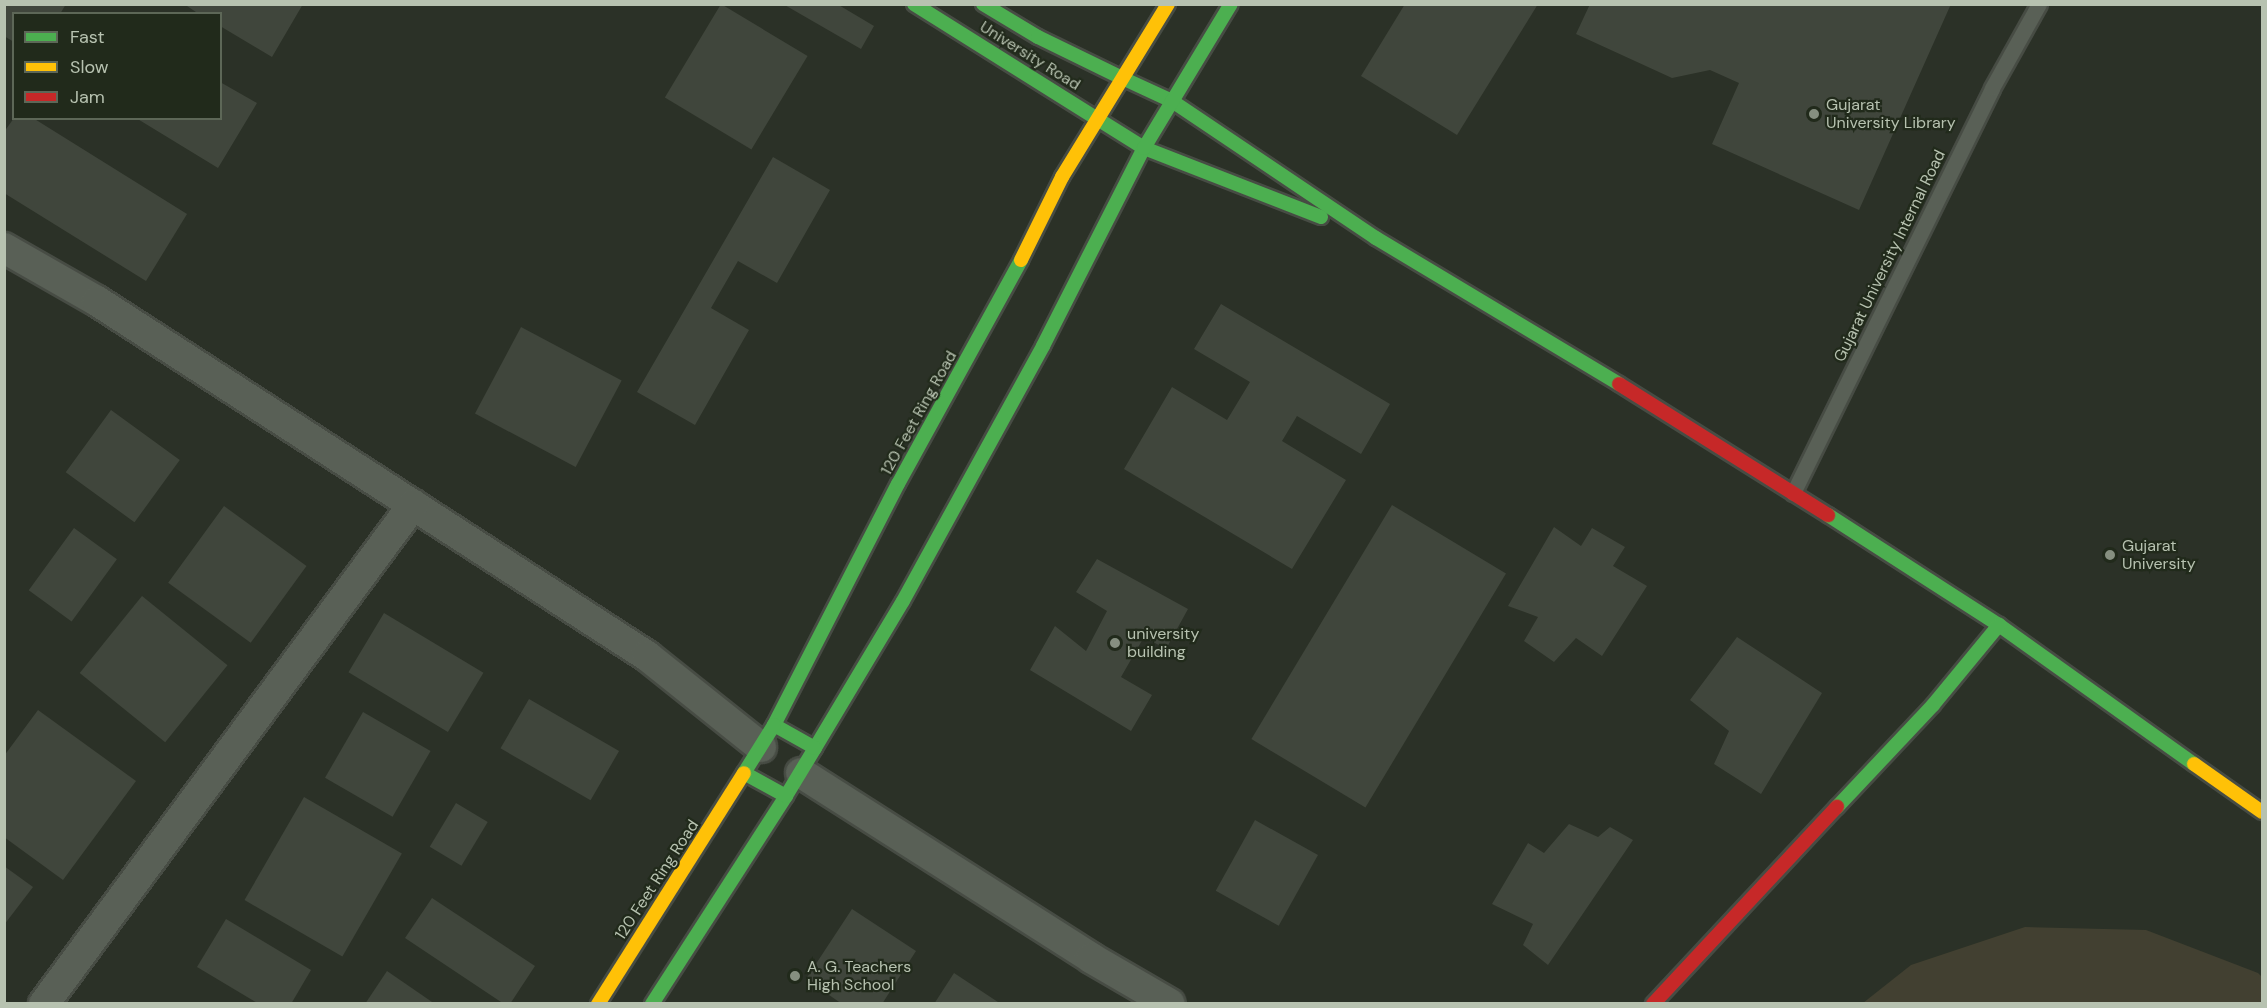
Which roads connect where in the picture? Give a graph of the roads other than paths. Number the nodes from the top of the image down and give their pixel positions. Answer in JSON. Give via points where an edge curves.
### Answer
{"nodes":[{"id":1,"x":914,"y":4,"type":"edge"},
{"id":2,"x":983,"y":4,"type":"edge"},
{"id":3,"x":1168,"y":4,"type":"edge"},
{"id":4,"x":1231,"y":4,"type":"edge"},
{"id":5,"x":2039,"y":4,"type":"edge"},
{"id":6,"x":1120,"y":77,"type":"junction"},
{"id":7,"x":1172,"y":101,"type":"junction"},
{"id":8,"x":1096,"y":118,"type":"junction"},
{"id":9,"x":1144,"y":148,"type":"junction"},
{"id":10,"x":1376,"y":238,"type":"junction"},
{"id":11,"x":4,"y":248,"type":"edge"},
{"id":12,"x":1793,"y":493,"type":"junction"},
{"id":13,"x":413,"y":505,"type":"junction"},
{"id":14,"x":1999,"y":625,"type":"junction"},
{"id":15,"x":768,"y":736,"type":"junction"},
{"id":16,"x":801,"y":772,"type":"junction"},
{"id":17,"x":744,"y":773,"type":"junction"},
{"id":18,"x":2262,"y":812,"type":"edge"},
{"id":19,"x":44,"y":1004,"type":"edge"},
{"id":20,"x":598,"y":1004,"type":"edge"},
{"id":21,"x":652,"y":1004,"type":"edge"},
{"id":22,"x":1170,"y":1004,"type":"edge"},
{"id":23,"x":1653,"y":1004,"type":"edge"}],
"edges":[{"from":1,"to":8,"type":"main road","name":"University Road"},
{"from":2,"to":6,"type":"main road","name":"University Road"},
{"from":3,"to":6,"type":"main road"},
{"from":4,"to":7,"type":"main road"},
{"from":5,"to":12,"type":"lane","name":"Gujarat University Internal Road","via":[[1992,88]]},
{"from":6,"to":7,"type":"main road","name":"University Road"},
{"from":6,"to":8,"type":"main road","name":"120 Feet Ring Road"},
{"from":7,"to":9,"type":"main road"},
{"from":7,"to":10,"type":"main road","name":"University Road"},
{"from":8,"to":9,"type":"main road","name":"University Road"},
{"from":8,"to":15,"type":"main road","name":"120 Feet Ring Road","via":[[991,319],[898,484]]},
{"from":9,"to":10,"type":"main road","name":"University Road"},
{"from":9,"to":16,"type":"main road","via":[[1043,346],[903,601]]},
{"from":10,"to":12,"type":"main road"},
{"from":11,"to":13,"type":"street","via":[[97,301]]},
{"from":12,"to":14,"type":"main road"},
{"from":13,"to":15,"type":"street"},
{"from":13,"to":19,"type":"street"},
{"from":14,"to":18,"type":"main road"},
{"from":14,"to":23,"type":"main road","via":[[1933,705]]},
{"from":15,"to":16,"type":"main road"},
{"from":15,"to":17,"type":"main road","name":"120 Feet Ring Road"},
{"from":16,"to":17,"type":"main road"},
{"from":16,"to":21,"type":"main road"},
{"from":16,"to":22,"type":"street","via":[[1091,958]]},
{"from":17,"to":20,"type":"main road","name":"120 Feet Ring Road"}]}
